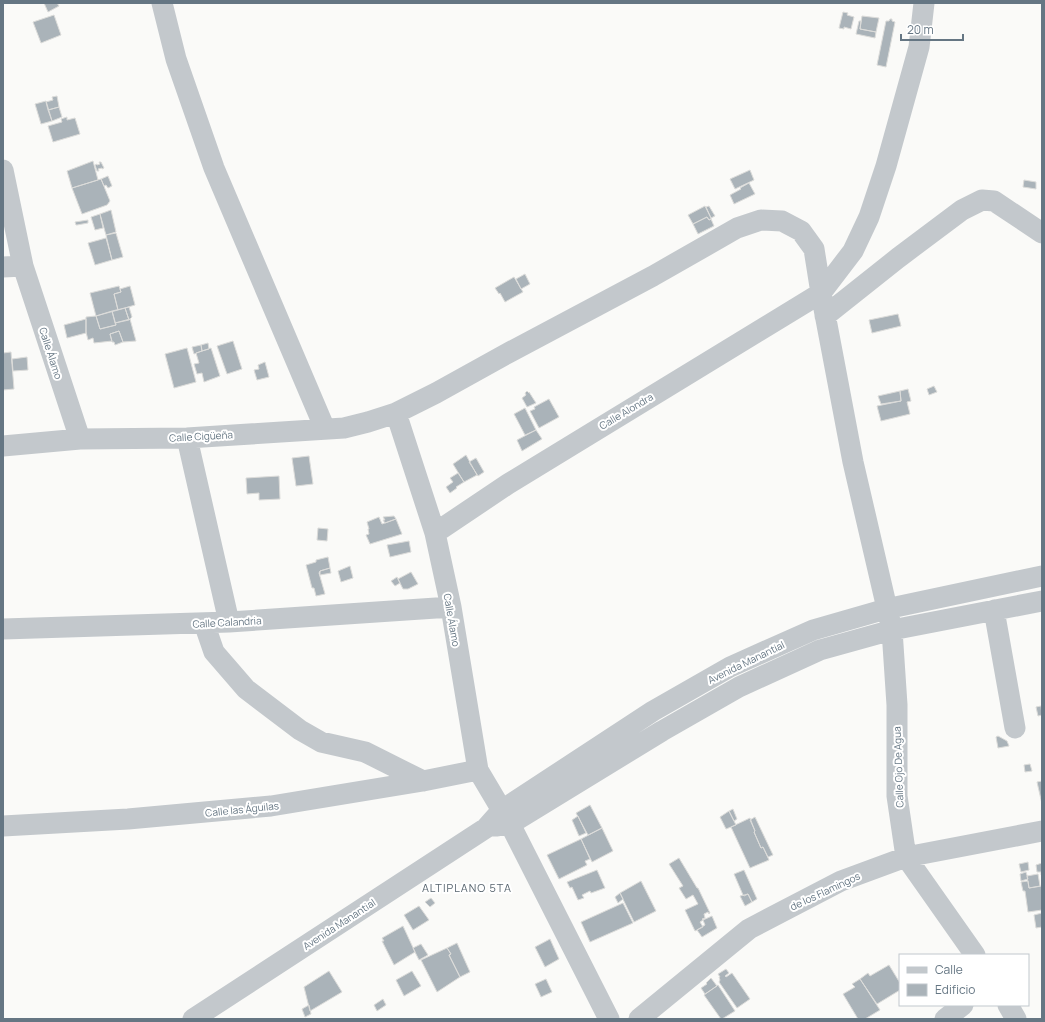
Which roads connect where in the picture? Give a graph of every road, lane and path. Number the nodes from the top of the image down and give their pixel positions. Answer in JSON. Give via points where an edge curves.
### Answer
{"nodes":[{"id":1,"x":162,"y":3,"type":"edge"},
{"id":2,"x":924,"y":3,"type":"edge"},
{"id":3,"x":3,"y":170,"type":"edge"},
{"id":4,"x":1042,"y":233,"type":"edge"},
{"id":5,"x":13,"y":267,"type":"edge"},
{"id":6,"x":821,"y":293,"type":"junction"},
{"id":7,"x":825,"y":316,"type":"junction"},
{"id":8,"x":396,"y":413,"type":"junction"},
{"id":9,"x":325,"y":429,"type":"junction"},
{"id":10,"x":187,"y":438,"type":"junction"},
{"id":11,"x":80,"y":439,"type":"junction"},
{"id":12,"x":3,"y":446,"type":"edge"},
{"id":13,"x":435,"y":533,"type":"junction"},
{"id":14,"x":1042,"y":576,"type":"edge"},
{"id":15,"x":1042,"y":601,"type":"edge"},
{"id":16,"x":451,"y":607,"type":"junction"},
{"id":17,"x":886,"y":609,"type":"junction"},
{"id":18,"x":994,"y":610,"type":"junction"},
{"id":19,"x":229,"y":622,"type":"junction"},
{"id":20,"x":204,"y":623,"type":"junction"},
{"id":21,"x":3,"y":629,"type":"edge"},
{"id":22,"x":892,"y":630,"type":"junction"},
{"id":23,"x":1015,"y":728,"type":"dead end"},
{"id":24,"x":478,"y":770,"type":"junction"},
{"id":25,"x":423,"y":781,"type":"junction"},
{"id":26,"x":506,"y":817,"type":"junction"},
{"id":27,"x":3,"y":826,"type":"edge"},
{"id":28,"x":1042,"y":831,"type":"edge"},
{"id":29,"x":906,"y":857,"type":"junction"},
{"id":30,"x":974,"y":954,"type":"edge"},
{"id":31,"x":962,"y":1006,"type":"edge"},
{"id":32,"x":1009,"y":1006,"type":"edge"},
{"id":33,"x":192,"y":1019,"type":"edge"},
{"id":34,"x":609,"y":1019,"type":"edge"},
{"id":35,"x":639,"y":1019,"type":"edge"},
{"id":36,"x":945,"y":1019,"type":"edge"},
{"id":37,"x":1016,"y":1019,"type":"edge"}],
"edges":[{"from":1,"to":9,"type":"street","via":[[176,59],[214,168]]},
{"from":2,"to":6,"type":"street","via":[[919,47],[869,217],[853,251]]},
{"from":3,"to":5,"type":"street","name":"Calle Álamo"},
{"from":4,"to":7,"type":"street","via":[[994,201],[982,200],[962,210]]},
{"from":5,"to":11,"type":"street","name":"Calle Álamo"},
{"from":6,"to":7,"type":"street","name":"Calle Ojo De Agua"},
{"from":6,"to":8,"type":"street","name":"Calle Cigüeña","via":[[814,249],[801,231],[782,221],[761,220],[737,228],[653,276]]},
{"from":6,"to":13,"type":"street","name":"Calle Alondra","via":[[521,476]]},
{"from":7,"to":17,"type":"street","name":"Calle Ojo De Agua","via":[[853,462]]},
{"from":8,"to":9,"type":"street","name":"Calle Cigüeña","via":[[344,428]]},
{"from":8,"to":13,"type":"street","name":"Calle Álamo"},
{"from":9,"to":10,"type":"street","name":"Calle Cigüeña"},
{"from":10,"to":11,"type":"street","name":"Calle Cigüeña"},
{"from":10,"to":19,"type":"street"},
{"from":11,"to":12,"type":"street","name":"Calle Cigüeña"},
{"from":13,"to":16,"type":"street","name":"Calle Álamo"},
{"from":14,"to":17,"type":"street","name":"Avenida Manantial"},
{"from":15,"to":18,"type":"street","name":"Avenida Manantial"},
{"from":16,"to":19,"type":"street","name":"Calle Calandria"},
{"from":16,"to":24,"type":"street","name":"Calle Álamo"},
{"from":17,"to":22,"type":"street","name":"Calle Ojo De Agua"},
{"from":17,"to":26,"type":"street","name":"Avenida Manantial","via":[[813,630],[730,667],[653,711]]},
{"from":18,"to":22,"type":"street","name":"Avenida Manantial"},
{"from":18,"to":23,"type":"street"},
{"from":19,"to":20,"type":"street","name":"Calle Calandria"},
{"from":20,"to":21,"type":"street","name":"Calle Calandria"},
{"from":20,"to":25,"type":"street","via":[[214,652],[246,690],[300,730],[320,742],[365,752]]},
{"from":22,"to":26,"type":"street","name":"Avenida Manantial","via":[[820,650],[739,687]]},
{"from":22,"to":29,"type":"street","name":"Calle Ojo De Agua","via":[[897,705],[897,796]]},
{"from":24,"to":25,"type":"street","name":"Calle las Águilas"},
{"from":24,"to":26,"type":"street","name":"Calle Álamo"},
{"from":25,"to":27,"type":"street","name":"Calle las Águilas","via":[[271,806],[128,819]]},
{"from":26,"to":33,"type":"street","name":"Avenida Manantial"},
{"from":26,"to":34,"type":"street","name":"Calle Álamo"},
{"from":28,"to":29,"type":"street","name":"de los Flamingos"},
{"from":29,"to":30,"type":"street","name":"Calle Ojo De Agua"},
{"from":29,"to":35,"type":"street","name":"de los Flamingos","via":[[841,881],[749,929]]},
{"from":31,"to":36,"type":"street"},
{"from":32,"to":37,"type":"street"}]}
